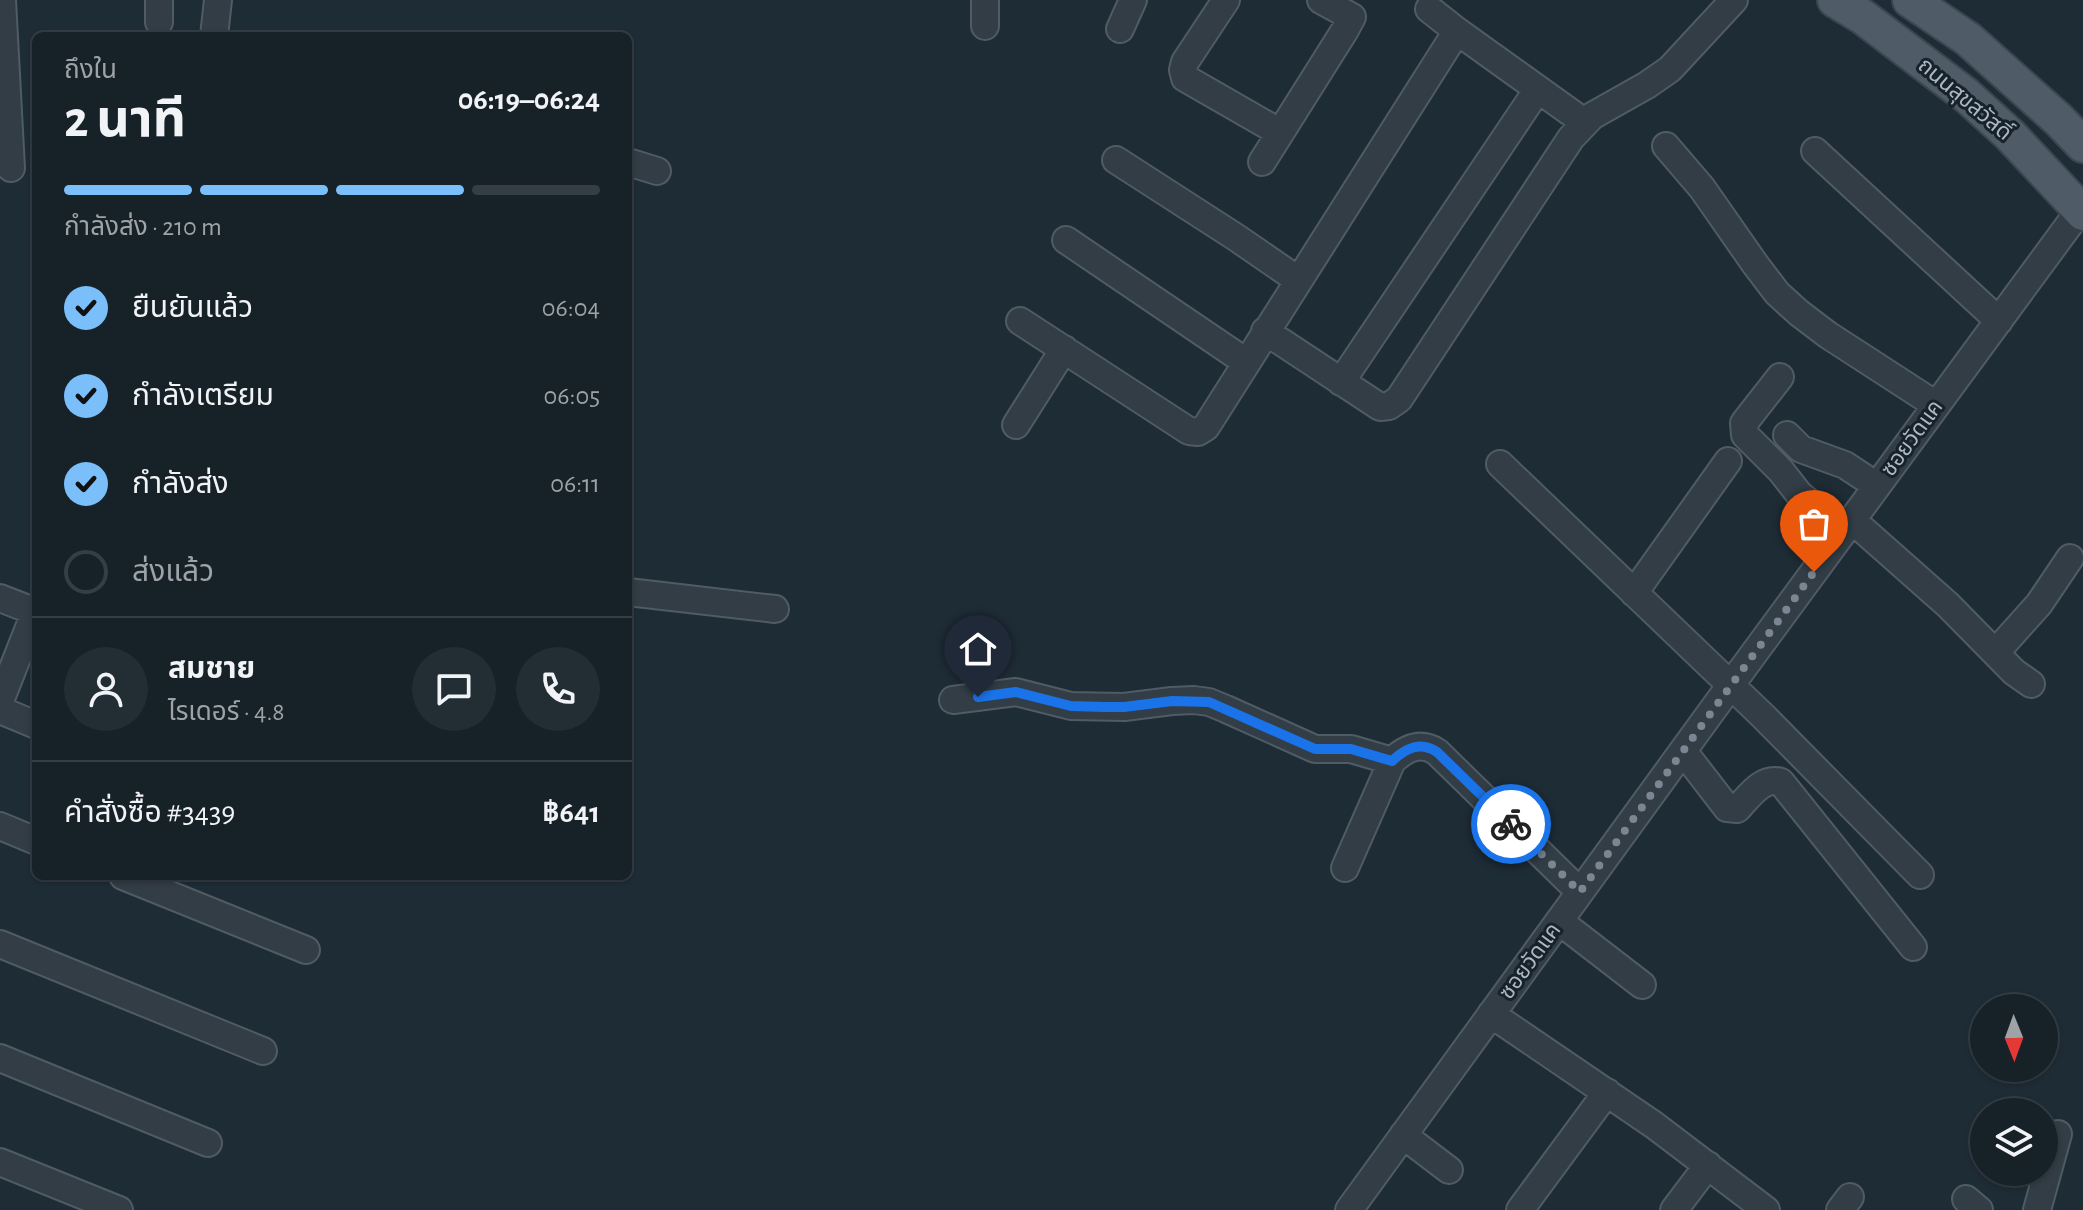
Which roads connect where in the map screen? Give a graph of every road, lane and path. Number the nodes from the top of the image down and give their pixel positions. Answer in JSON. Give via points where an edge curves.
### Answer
{"nodes":[{"id":1,"x":2,"y":0,"type":"edge"},
{"id":2,"x":218,"y":0,"type":"edge"},
{"id":3,"x":1133,"y":0,"type":"edge"},
{"id":4,"x":1226,"y":0,"type":"edge"},
{"id":5,"x":1321,"y":0,"type":"edge"},
{"id":6,"x":1734,"y":0,"type":"edge"},
{"id":7,"x":1835,"y":0,"type":"edge"},
{"id":8,"x":1910,"y":0,"type":"edge"},
{"id":9,"x":1356,"y":8,"type":"edge"},
{"id":10,"x":1429,"y":9,"type":"dead end"},
{"id":11,"x":1120,"y":29,"type":"dead end"},
{"id":12,"x":1457,"y":31,"type":"junction"},
{"id":13,"x":214,"y":32,"type":"edge"},
{"id":14,"x":1538,"y":89,"type":"junction"},
{"id":15,"x":1584,"y":122,"type":"junction"},
{"id":16,"x":1279,"y":132,"type":"junction"},
{"id":17,"x":2083,"y":145,"type":"edge"},
{"id":18,"x":1666,"y":146,"type":"dead end"},
{"id":19,"x":1815,"y":151,"type":"dead end"},
{"id":20,"x":1116,"y":160,"type":"dead end"},
{"id":21,"x":1262,"y":162,"type":"dead end"},
{"id":22,"x":632,"y":163,"type":"edge"},
{"id":23,"x":11,"y":168,"type":"dead end"},
{"id":24,"x":657,"y":171,"type":"dead end"},
{"id":25,"x":2082,"y":212,"type":"edge"},
{"id":26,"x":1066,"y":240,"type":"dead end"},
{"id":27,"x":1298,"y":280,"type":"junction"},
{"id":28,"x":1020,"y":321,"type":"dead end"},
{"id":29,"x":1999,"y":321,"type":"junction"},
{"id":30,"x":1265,"y":331,"type":"junction"},
{"id":31,"x":1064,"y":349,"type":"junction"},
{"id":32,"x":1246,"y":362,"type":"junction"},
{"id":33,"x":1780,"y":377,"type":"dead end"},
{"id":34,"x":1341,"y":382,"type":"junction"},
{"id":35,"x":1936,"y":405,"type":"junction"},
{"id":36,"x":1016,"y":425,"type":"dead end"},
{"id":37,"x":1787,"y":435,"type":"dead end"},
{"id":38,"x":1728,"y":461,"type":"dead end"},
{"id":39,"x":1500,"y":464,"type":"dead end"},
{"id":40,"x":1877,"y":486,"type":"junction"},
{"id":41,"x":1850,"y":523,"type":"junction"},
{"id":42,"x":2070,"y":558,"type":"dead end"},
{"id":43,"x":632,"y":592,"type":"edge"},
{"id":44,"x":1634,"y":593,"type":"junction"},
{"id":45,"x":0,"y":598,"type":"edge"},
{"id":46,"x":775,"y":609,"type":"dead end"},
{"id":47,"x":32,"y":610,"type":"edge"},
{"id":48,"x":32,"y":621,"type":"edge"},
{"id":49,"x":1996,"y":652,"type":"junction"},
{"id":50,"x":2031,"y":684,"type":"dead end"},
{"id":51,"x":1730,"y":686,"type":"junction"},
{"id":52,"x":953,"y":700,"type":"dead end"},
{"id":53,"x":0,"y":701,"type":"edge"},
{"id":54,"x":0,"y":710,"type":"edge"},
{"id":55,"x":32,"y":723,"type":"edge"},
{"id":56,"x":1683,"y":751,"type":"junction"},
{"id":57,"x":1392,"y":761,"type":"junction"},
{"id":58,"x":0,"y":826,"type":"edge"},
{"id":59,"x":32,"y":839,"type":"edge"},
{"id":60,"x":1345,"y":868,"type":"dead end"},
{"id":61,"x":1920,"y":875,"type":"dead end"},
{"id":62,"x":133,"y":880,"type":"edge"},
{"id":63,"x":1580,"y":892,"type":"junction"},
{"id":64,"x":1559,"y":921,"type":"junction"},
{"id":65,"x":0,"y":944,"type":"edge"},
{"id":66,"x":1913,"y":947,"type":"dead end"},
{"id":67,"x":306,"y":950,"type":"dead end"},
{"id":68,"x":1642,"y":985,"type":"dead end"},
{"id":69,"x":1491,"y":1014,"type":"junction"},
{"id":70,"x":263,"y":1051,"type":"dead end"},
{"id":71,"x":0,"y":1058,"type":"edge"},
{"id":72,"x":1607,"y":1092,"type":"junction"},
{"id":73,"x":1403,"y":1135,"type":"junction"},
{"id":74,"x":208,"y":1143,"type":"dead end"},
{"id":75,"x":0,"y":1162,"type":"edge"},
{"id":76,"x":1708,"y":1165,"type":"junction"},
{"id":77,"x":1449,"y":1170,"type":"dead end"},
{"id":78,"x":2044,"y":1186,"type":"edge"},
{"id":79,"x":119,"y":1210,"type":"edge"},
{"id":80,"x":1349,"y":1210,"type":"edge"},
{"id":81,"x":1520,"y":1210,"type":"edge"},
{"id":82,"x":1674,"y":1210,"type":"edge"},
{"id":83,"x":1766,"y":1210,"type":"edge"},
{"id":84,"x":2037,"y":1210,"type":"edge"}],
"edges":[{"from":1,"to":23,"type":"street"},
{"from":2,"to":13,"type":"street"},
{"from":3,"to":11,"type":"street"},
{"from":4,"to":16,"type":"street","via":[[1185,62],[1185,78]]},
{"from":5,"to":9,"type":"street"},
{"from":6,"to":15,"type":"street","via":[[1670,69]]},
{"from":7,"to":25,"type":"main road","name":"ถนนสุขสวัสดิ์","via":[[1966,95]]},
{"from":8,"to":17,"type":"main road","name":"ถนนสุขสวัสดิ์","via":[[1968,39]]},
{"from":9,"to":16,"type":"street"},
{"from":10,"to":12,"type":"street"},
{"from":12,"to":14,"type":"street"},
{"from":12,"to":27,"type":"street"},
{"from":14,"to":15,"type":"street"},
{"from":14,"to":34,"type":"street"},
{"from":15,"to":34,"type":"street","via":[[1399,399],[1380,407]]},
{"from":16,"to":21,"type":"street"},
{"from":18,"to":35,"type":"street","via":[[1777,293],[1828,335]]},
{"from":19,"to":29,"type":"street"},
{"from":20,"to":27,"type":"street"},
{"from":22,"to":24,"type":"street"},
{"from":25,"to":29,"type":"street","name":"ซอยวัดแค"},
{"from":26,"to":32,"type":"street"},
{"from":27,"to":30,"type":"street"},
{"from":28,"to":31,"type":"street"},
{"from":29,"to":35,"type":"street","name":"ซอยวัดแค"},
{"from":30,"to":32,"type":"street"},
{"from":30,"to":34,"type":"street"},
{"from":31,"to":32,"type":"street","via":[[1198,432]]},
{"from":31,"to":36,"type":"street"},
{"from":33,"to":41,"type":"street","via":[[1744,423],[1745,435],[1799,494],[1821,512]]},
{"from":35,"to":40,"type":"street","name":"ซอยวัดแค"},
{"from":37,"to":40,"type":"street","via":[[1801,449],[1845,465]]},
{"from":38,"to":44,"type":"street"},
{"from":39,"to":44,"type":"street"},
{"from":40,"to":41,"type":"street","name":"ซอยวัดแค"},
{"from":41,"to":49,"type":"street"},
{"from":41,"to":51,"type":"street","name":"ซอยวัดแค"},
{"from":42,"to":49,"type":"street","via":[[2039,604]]},
{"from":43,"to":46,"type":"street"},
{"from":44,"to":51,"type":"street"},
{"from":45,"to":47,"type":"street"},
{"from":48,"to":53,"type":"street"},
{"from":49,"to":50,"type":"street"},
{"from":51,"to":56,"type":"street","name":"ซอยวัดแค"},
{"from":51,"to":61,"type":"street"},
{"from":52,"to":57,"type":"street","via":[[1016,692],[1071,706],[1209,702],[1315,749],[1351,749]]},
{"from":54,"to":55,"type":"street"},
{"from":56,"to":63,"type":"street","name":"ซอยวัดแค"},
{"from":56,"to":66,"type":"street","via":[[1727,808],[1737,809],[1767,781],[1781,782]]},
{"from":57,"to":60,"type":"street"},
{"from":57,"to":63,"type":"street","via":[[1413,747],[1437,752]]},
{"from":58,"to":59,"type":"street"},
{"from":62,"to":67,"type":"street"},
{"from":63,"to":64,"type":"street","name":"ซอยวัดแค"},
{"from":64,"to":68,"type":"street"},
{"from":64,"to":69,"type":"street","name":"ซอยวัดแค"},
{"from":65,"to":70,"type":"street"},
{"from":69,"to":72,"type":"street"},
{"from":69,"to":73,"type":"street","name":"ซอยวัดแค"},
{"from":71,"to":74,"type":"street"},
{"from":72,"to":76,"type":"street"},
{"from":72,"to":81,"type":"street"},
{"from":73,"to":77,"type":"street"},
{"from":73,"to":80,"type":"street","name":"ซอยวัดแค"},
{"from":75,"to":79,"type":"street"},
{"from":76,"to":82,"type":"street"},
{"from":76,"to":83,"type":"street"},
{"from":78,"to":84,"type":"street"}]}
